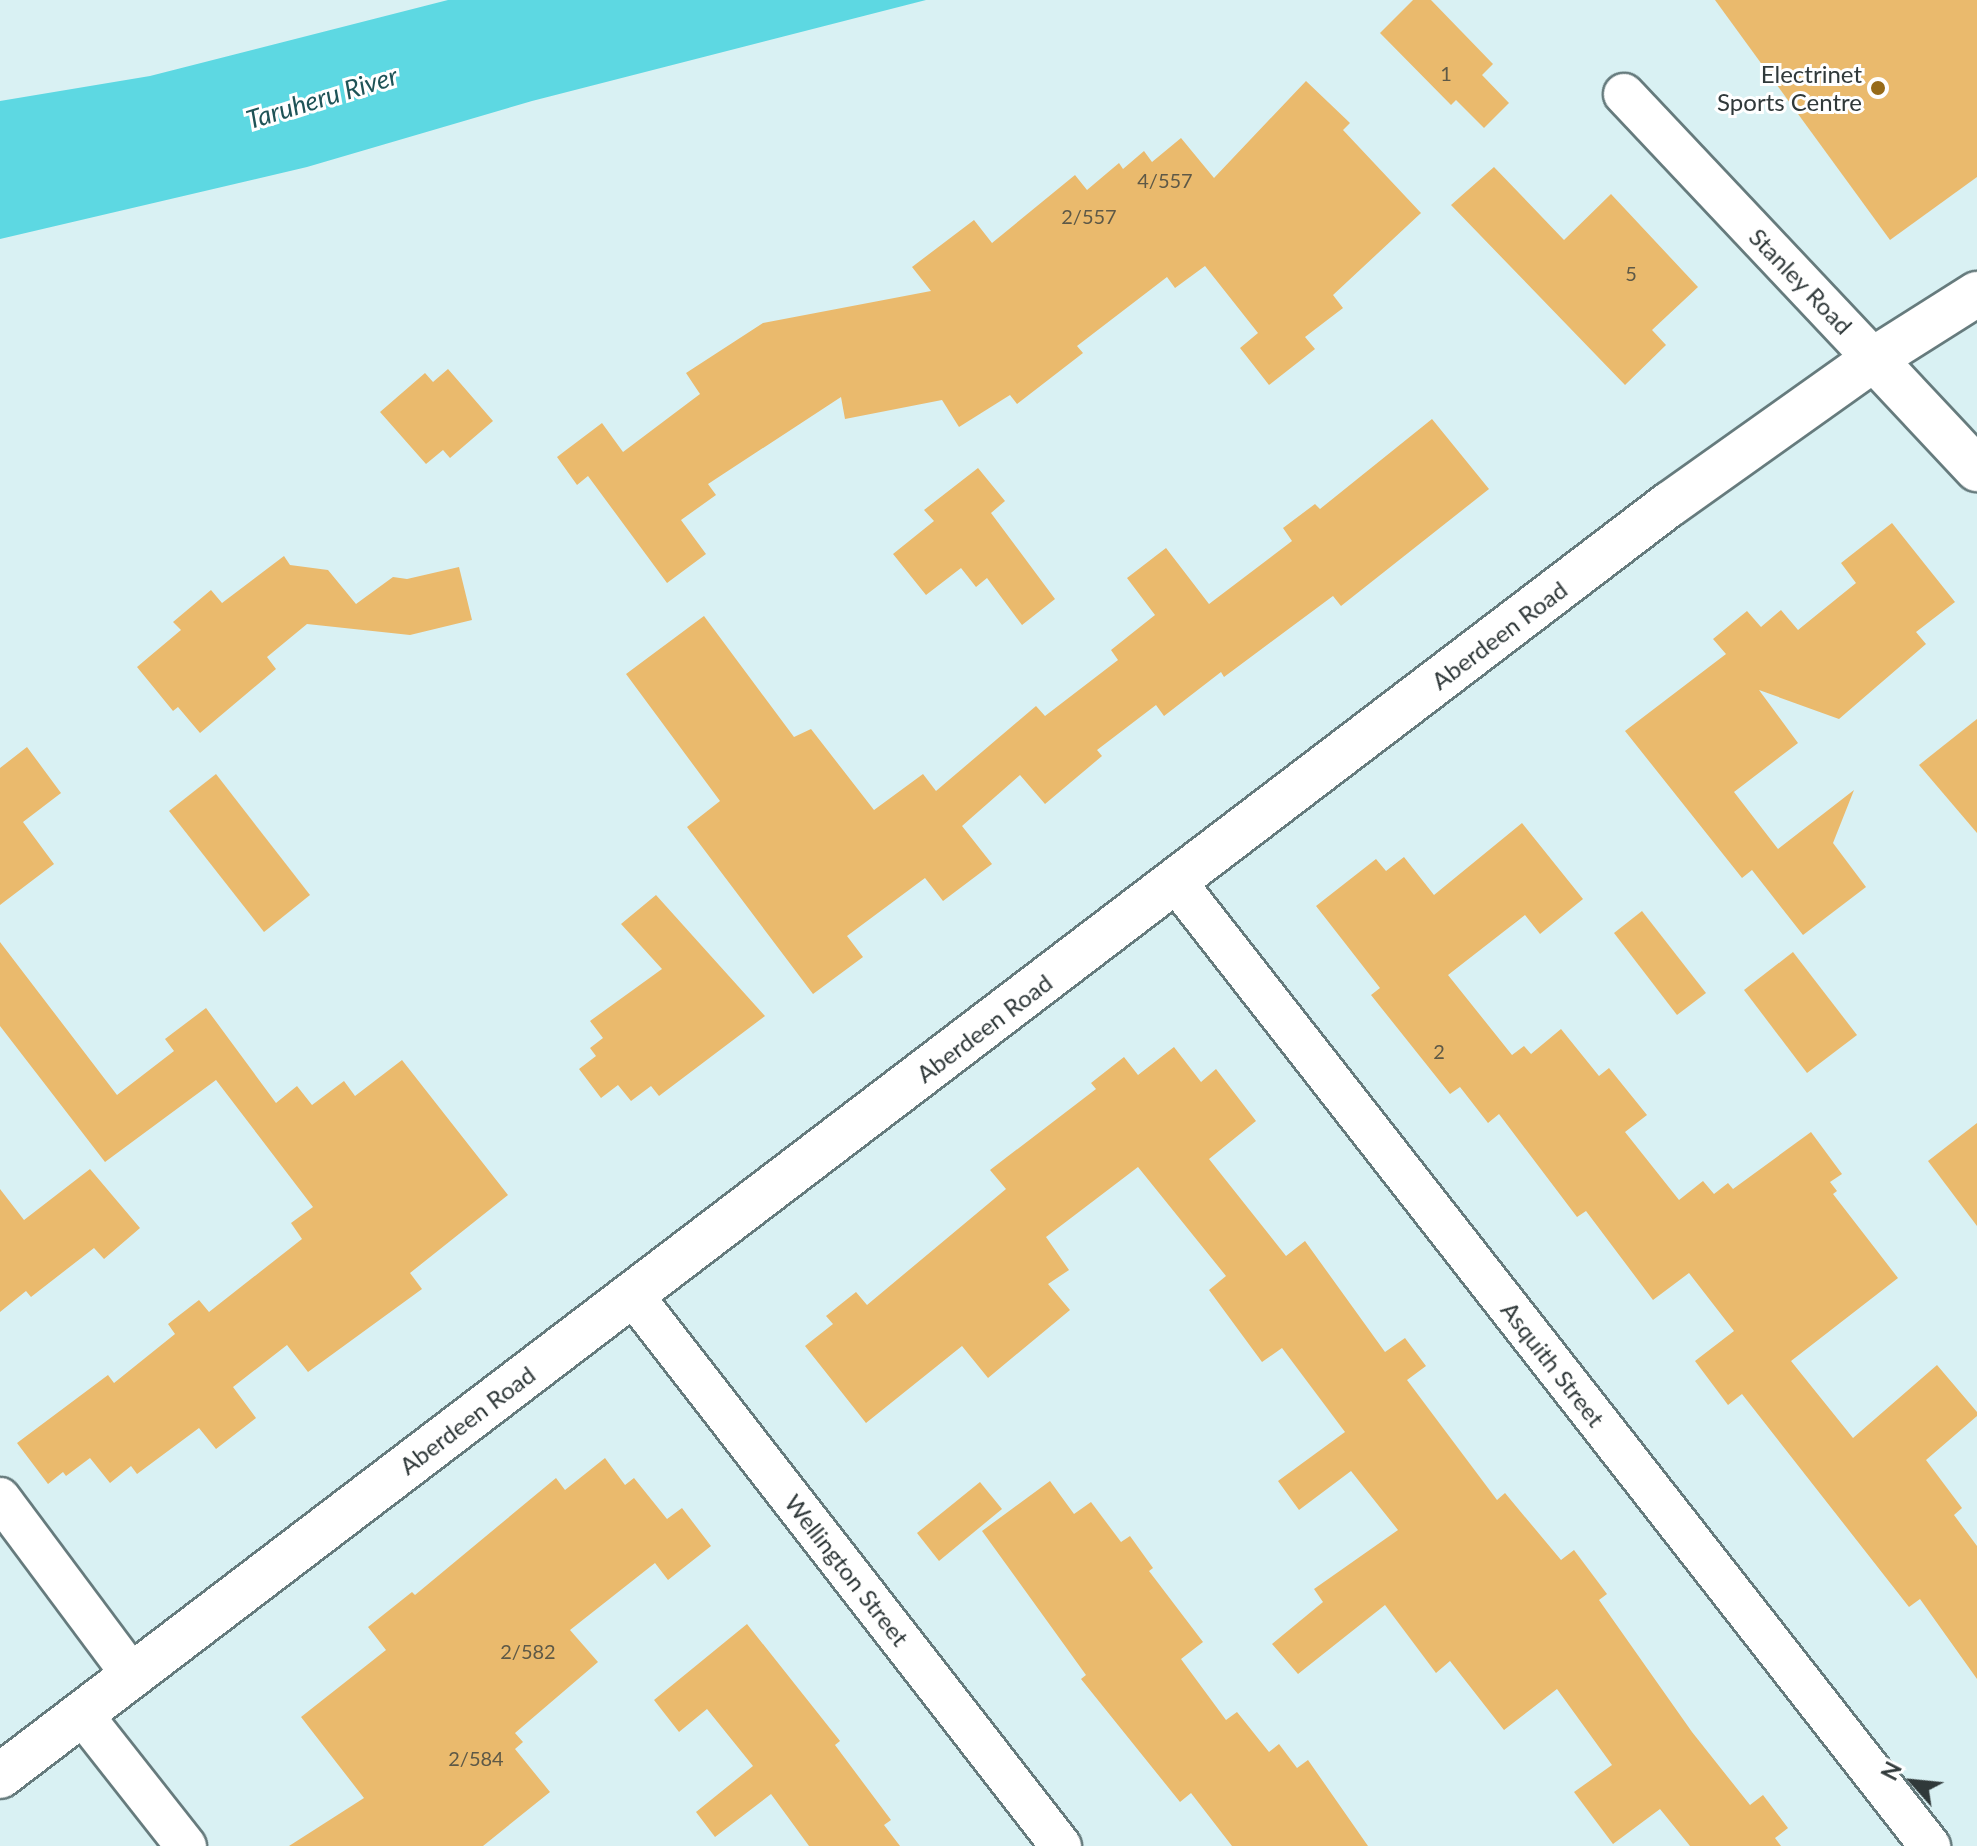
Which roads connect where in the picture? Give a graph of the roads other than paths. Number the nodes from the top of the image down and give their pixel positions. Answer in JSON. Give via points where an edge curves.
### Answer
{"nodes":[{"id":1,"x":1624,"y":94,"type":"dead end"},
{"id":2,"x":1977,"y":294,"type":"edge"},
{"id":3,"x":1874,"y":359,"type":"junction"},
{"id":4,"x":1977,"y":469,"type":"edge"},
{"id":5,"x":1176,"y":882,"type":"junction"},
{"id":6,"x":632,"y":1294,"type":"junction"},
{"id":7,"x":0,"y":1498,"type":"edge"},
{"id":8,"x":132,"y":1675,"type":"junction"},
{"id":9,"x":82,"y":1714,"type":"junction"},
{"id":10,"x":0,"y":1776,"type":"edge"},
{"id":11,"x":186,"y":1846,"type":"edge"},
{"id":12,"x":1061,"y":1846,"type":"edge"},
{"id":13,"x":1930,"y":1846,"type":"edge"}],
"edges":[{"from":1,"to":3,"type":"street","name":"Stanley Road"},
{"from":2,"to":3,"type":"street","name":"Aberdeen Road"},
{"from":3,"to":4,"type":"street","name":"Stanley Road"},
{"from":3,"to":5,"type":"street","name":"Aberdeen Road","via":[[1670,504]]},
{"from":5,"to":6,"type":"street","name":"Aberdeen Road"},
{"from":5,"to":13,"type":"street","name":"Asquith Street"},
{"from":6,"to":8,"type":"street","name":"Aberdeen Road"},
{"from":6,"to":12,"type":"street","name":"Wellington Street"},
{"from":7,"to":8,"type":"street"},
{"from":8,"to":9,"type":"street","name":"Aberdeen Road"},
{"from":9,"to":10,"type":"street","name":"Aberdeen Road"},
{"from":9,"to":11,"type":"street"}]}
